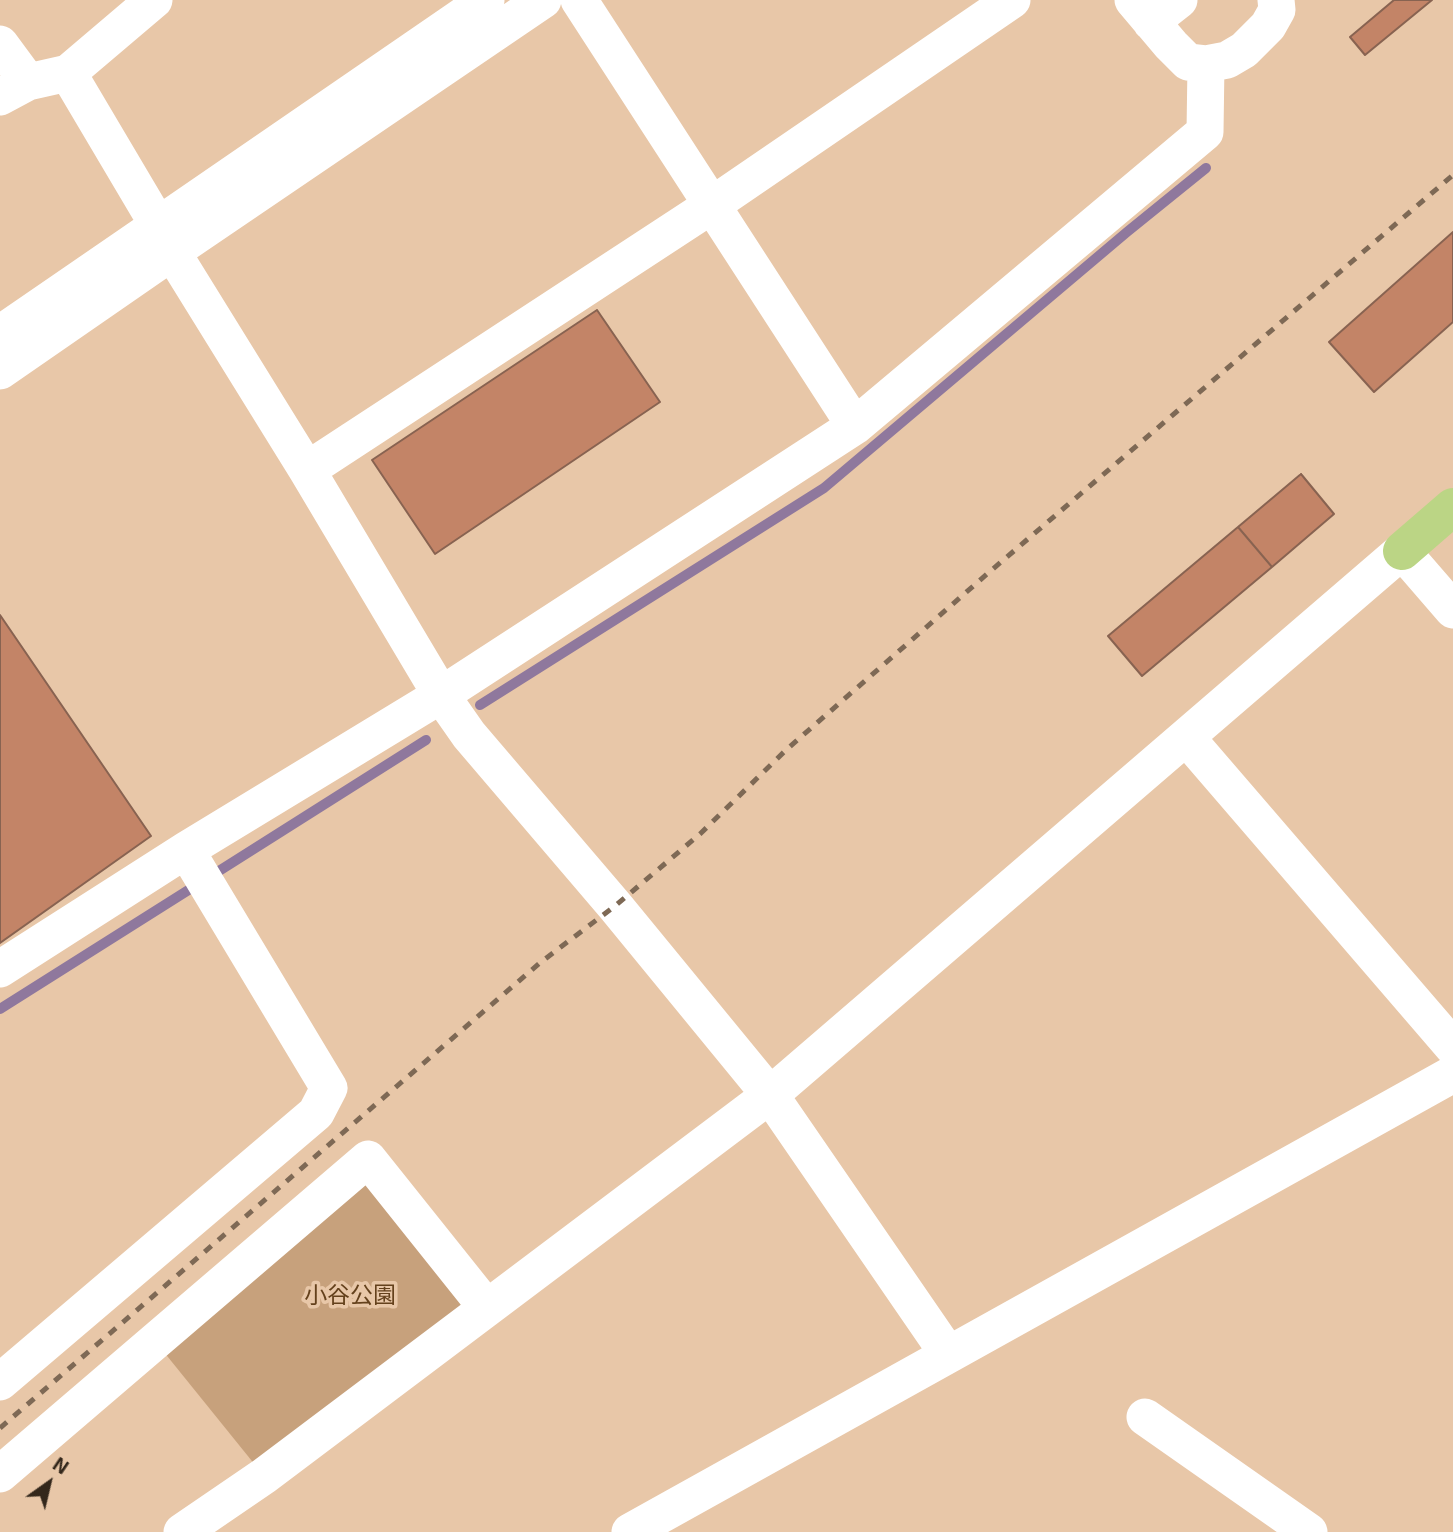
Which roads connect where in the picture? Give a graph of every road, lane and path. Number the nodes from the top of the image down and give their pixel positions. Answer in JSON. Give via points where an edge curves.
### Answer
{"nodes":[{"id":1,"x":154,"y":0,"type":"edge"},
{"id":2,"x":486,"y":0,"type":"edge"},
{"id":3,"x":543,"y":0,"type":"edge"},
{"id":4,"x":579,"y":0,"type":"edge"},
{"id":5,"x":1012,"y":0,"type":"edge"},
{"id":6,"x":1179,"y":0,"type":"edge"},
{"id":7,"x":1280,"y":3,"type":"edge"},
{"id":8,"x":1142,"y":11,"type":"edge"},
{"id":9,"x":0,"y":44,"type":"edge"},
{"id":10,"x":1206,"y":64,"type":"junction"},
{"id":11,"x":68,"y":73,"type":"junction"},
{"id":12,"x":14,"y":90,"type":"edge"},
{"id":13,"x":712,"y":205,"type":"junction"},
{"id":14,"x":165,"y":238,"type":"junction"},
{"id":15,"x":0,"y":334,"type":"edge"},
{"id":16,"x":0,"y":371,"type":"edge"},
{"id":17,"x":855,"y":426,"type":"junction"},
{"id":18,"x":307,"y":470,"type":"junction"},
{"id":19,"x":1453,"y":508,"type":"edge"},
{"id":20,"x":1402,"y":551,"type":"junction"},
{"id":21,"x":1453,"y":610,"type":"edge"},
{"id":22,"x":440,"y":695,"type":"junction"},
{"id":23,"x":1186,"y":737,"type":"junction"},
{"id":24,"x":198,"y":870,"type":"junction"},
{"id":25,"x":0,"y":969,"type":"edge"},
{"id":26,"x":1453,"y":1047,"type":"edge"},
{"id":27,"x":1453,"y":1074,"type":"edge"},
{"id":28,"x":770,"y":1095,"type":"junction"},
{"id":29,"x":486,"y":1308,"type":"junction"},
{"id":30,"x":948,"y":1354,"type":"junction"},
{"id":31,"x":0,"y":1382,"type":"edge"},
{"id":32,"x":1145,"y":1417,"type":"dead end"},
{"id":33,"x":0,"y":1474,"type":"edge"},
{"id":34,"x":182,"y":1532,"type":"edge"},
{"id":35,"x":630,"y":1532,"type":"edge"},
{"id":36,"x":1309,"y":1532,"type":"edge"}],
"edges":[{"from":1,"to":11,"type":"street"},
{"from":2,"to":14,"type":"street"},
{"from":3,"to":14,"type":"street"},
{"from":4,"to":13,"type":"street"},
{"from":5,"to":13,"type":"street"},
{"from":6,"to":8,"type":"street"},
{"from":7,"to":10,"type":"street","via":[[1268,26],[1244,50],[1227,60]]},
{"from":8,"to":10,"type":"street","via":[[1188,62]]},
{"from":9,"to":12,"type":"street"},
{"from":10,"to":17,"type":"street","via":[[1205,131]]},
{"from":11,"to":12,"type":"street"},
{"from":11,"to":14,"type":"street"},
{"from":13,"to":17,"type":"street"},
{"from":13,"to":18,"type":"street"},
{"from":14,"to":15,"type":"street"},
{"from":14,"to":16,"type":"street"},
{"from":14,"to":18,"type":"street"},
{"from":17,"to":22,"type":"street"},
{"from":18,"to":22,"type":"street"},
{"from":19,"to":20,"type":"main road"},
{"from":20,"to":21,"type":"street"},
{"from":20,"to":23,"type":"street"},
{"from":22,"to":24,"type":"street"},
{"from":22,"to":28,"type":"street"},
{"from":23,"to":26,"type":"street"},
{"from":23,"to":28,"type":"street"},
{"from":24,"to":25,"type":"street"},
{"from":24,"to":31,"type":"street","via":[[329,1088],[316,1113]]},
{"from":27,"to":30,"type":"street"},
{"from":28,"to":29,"type":"street"},
{"from":28,"to":30,"type":"street"},
{"from":29,"to":33,"type":"street","via":[[368,1159]]},
{"from":29,"to":34,"type":"street","via":[[264,1476]]},
{"from":30,"to":35,"type":"street"},
{"from":32,"to":36,"type":"street"}]}
